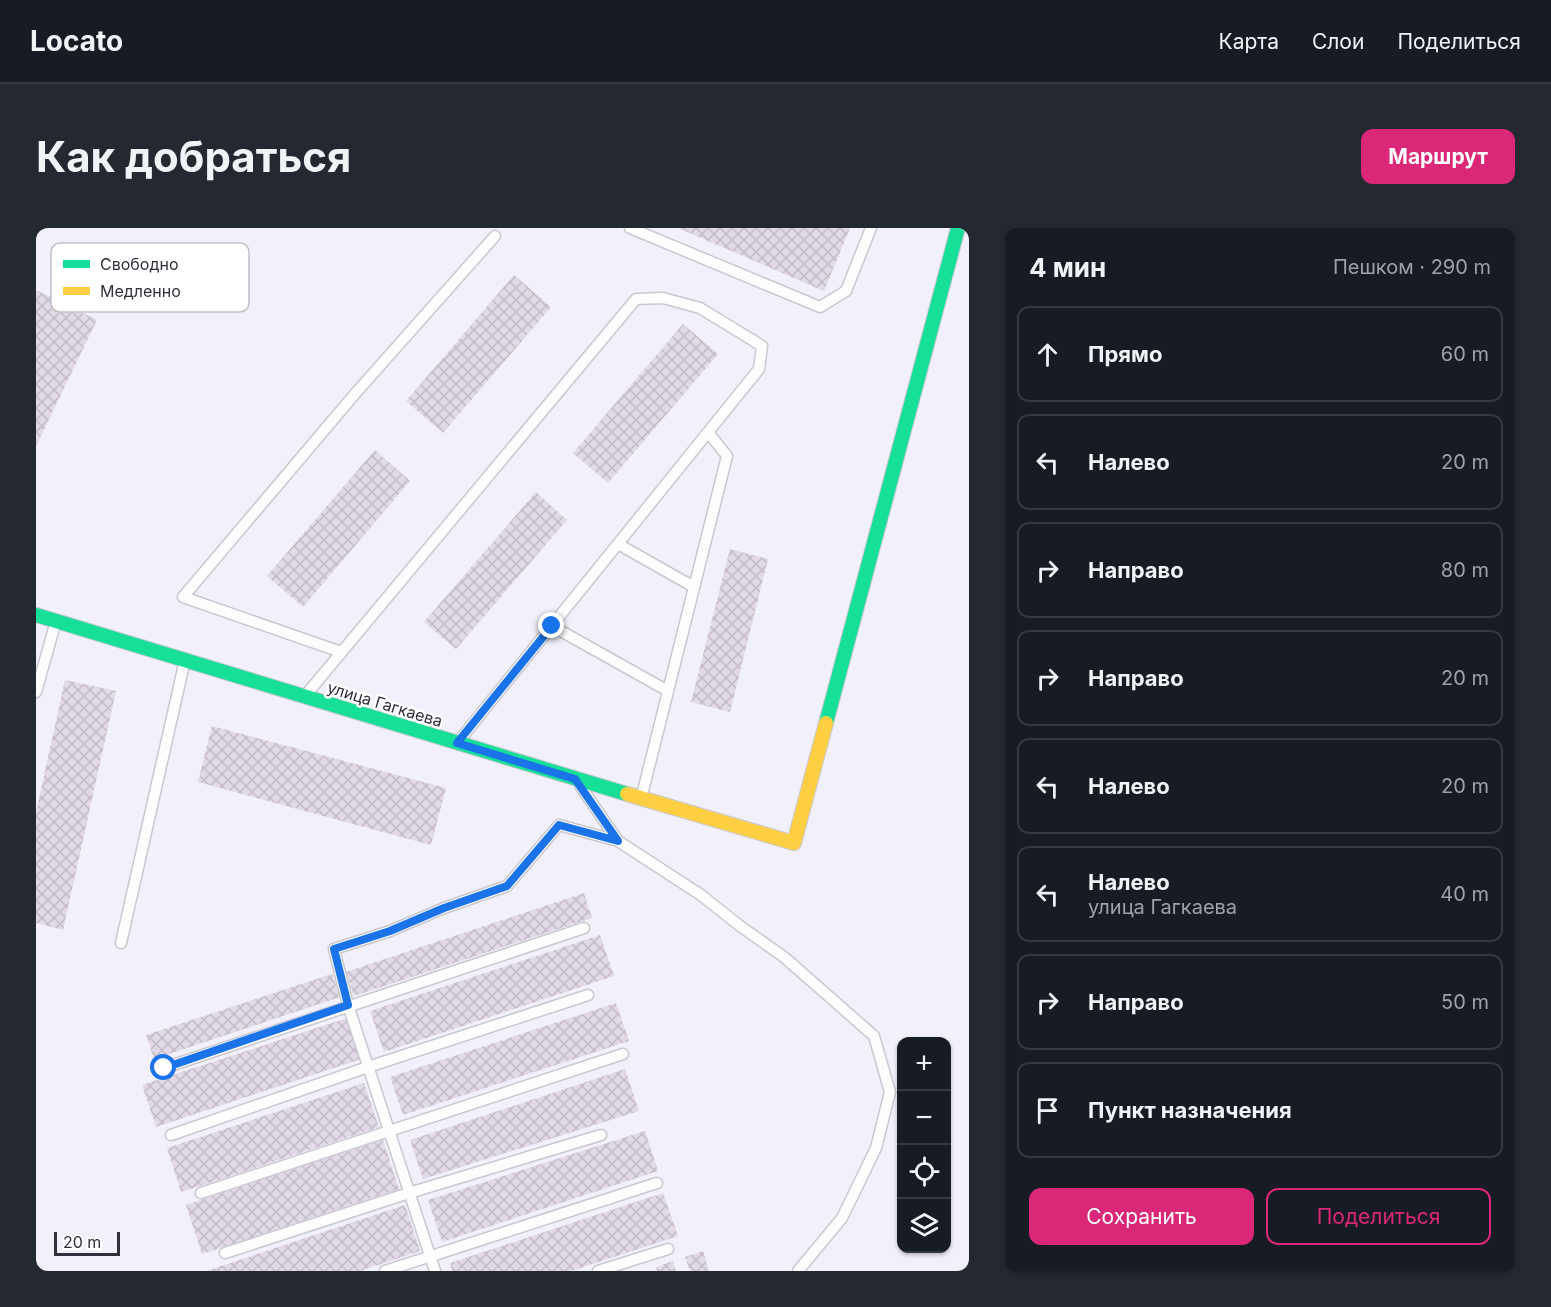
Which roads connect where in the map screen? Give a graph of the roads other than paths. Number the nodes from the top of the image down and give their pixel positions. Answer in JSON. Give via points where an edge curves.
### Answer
{"nodes":[{"id":1,"x":630,"y":228,"type":"edge"},
{"id":2,"x":872,"y":228,"type":"edge"},
{"id":3,"x":958,"y":228,"type":"edge"},
{"id":4,"x":495,"y":236,"type":"dead end"},
{"id":5,"x":708,"y":432,"type":"junction"},
{"id":6,"x":618,"y":544,"type":"junction"},
{"id":7,"x":694,"y":587,"type":"junction"},
{"id":8,"x":36,"y":615,"type":"edge"},
{"id":9,"x":56,"y":621,"type":"junction"},
{"id":10,"x":552,"y":626,"type":"junction"},
{"id":11,"x":341,"y":652,"type":"junction"},
{"id":12,"x":185,"y":660,"type":"junction"},
{"id":13,"x":668,"y":691,"type":"junction"},
{"id":14,"x":36,"y":692,"type":"edge"},
{"id":15,"x":304,"y":696,"type":"junction"},
{"id":16,"x":457,"y":743,"type":"junction"},
{"id":17,"x":575,"y":779,"type":"junction"},
{"id":18,"x":641,"y":799,"type":"junction"},
{"id":19,"x":618,"y":841,"type":"junction"},
{"id":20,"x":584,"y":928,"type":"dead end"},
{"id":21,"x":121,"y":943,"type":"dead end"},
{"id":22,"x":588,"y":995,"type":"dead end"},
{"id":23,"x":348,"y":1005,"type":"junction"},
{"id":24,"x":623,"y":1054,"type":"dead end"},
{"id":25,"x":368,"y":1066,"type":"junction"},
{"id":26,"x":164,"y":1068,"type":"dead end"},
{"id":27,"x":389,"y":1130,"type":"junction"},
{"id":28,"x":171,"y":1135,"type":"dead end"},
{"id":29,"x":601,"y":1135,"type":"dead end"},
{"id":30,"x":657,"y":1183,"type":"dead end"},
{"id":31,"x":201,"y":1193,"type":"dead end"},
{"id":32,"x":409,"y":1193,"type":"junction"},
{"id":33,"x":668,"y":1250,"type":"dead end"},
{"id":34,"x":225,"y":1253,"type":"dead end"},
{"id":35,"x":431,"y":1257,"type":"junction"},
{"id":36,"x":385,"y":1271,"type":"edge"},
{"id":37,"x":435,"y":1271,"type":"edge"},
{"id":38,"x":598,"y":1271,"type":"edge"},
{"id":39,"x":798,"y":1271,"type":"edge"}],
"edges":[{"from":1,"to":2,"type":"lane","via":[[820,307],[846,291]]},
{"from":3,"to":18,"type":"street","name":"улица Гагкаева","via":[[794,843]]},
{"from":4,"to":11,"type":"lane","via":[[183,597]]},
{"from":5,"to":6,"type":"lane"},
{"from":5,"to":7,"type":"lane","via":[[727,456]]},
{"from":5,"to":11,"type":"lane","via":[[759,369],[762,346],[700,308],[663,298],[636,299]]},
{"from":6,"to":7,"type":"lane"},
{"from":6,"to":10,"type":"lane"},
{"from":7,"to":13,"type":"lane"},
{"from":8,"to":9,"type":"street","name":"улица Гагкаева"},
{"from":9,"to":12,"type":"street","name":"улица Гагкаева"},
{"from":9,"to":14,"type":"lane"},
{"from":10,"to":13,"type":"lane"},
{"from":10,"to":16,"type":"lane"},
{"from":11,"to":15,"type":"lane"},
{"from":12,"to":15,"type":"street","name":"улица Гагкаева"},
{"from":12,"to":21,"type":"lane"},
{"from":13,"to":18,"type":"lane"},
{"from":15,"to":16,"type":"street","name":"улица Гагкаева"},
{"from":16,"to":17,"type":"street","name":"улица Гагкаева"},
{"from":17,"to":18,"type":"street","name":"улица Гагкаева"},
{"from":17,"to":19,"type":"lane"},
{"from":19,"to":23,"type":"lane","via":[[559,825],[507,886],[334,949]]},
{"from":19,"to":39,"type":"lane","via":[[701,895],[784,957],[874,1036],[890,1092],[876,1148],[842,1218]]},
{"from":20,"to":23,"type":"lane"},
{"from":22,"to":25,"type":"lane"},
{"from":23,"to":25,"type":"lane"},
{"from":23,"to":26,"type":"lane"},
{"from":24,"to":27,"type":"lane"},
{"from":25,"to":27,"type":"lane"},
{"from":25,"to":28,"type":"lane"},
{"from":27,"to":31,"type":"lane"},
{"from":27,"to":32,"type":"lane"},
{"from":29,"to":32,"type":"lane"},
{"from":30,"to":35,"type":"lane"},
{"from":32,"to":34,"type":"lane"},
{"from":32,"to":35,"type":"lane"},
{"from":33,"to":38,"type":"lane"},
{"from":35,"to":36,"type":"lane"},
{"from":35,"to":37,"type":"lane"}]}
